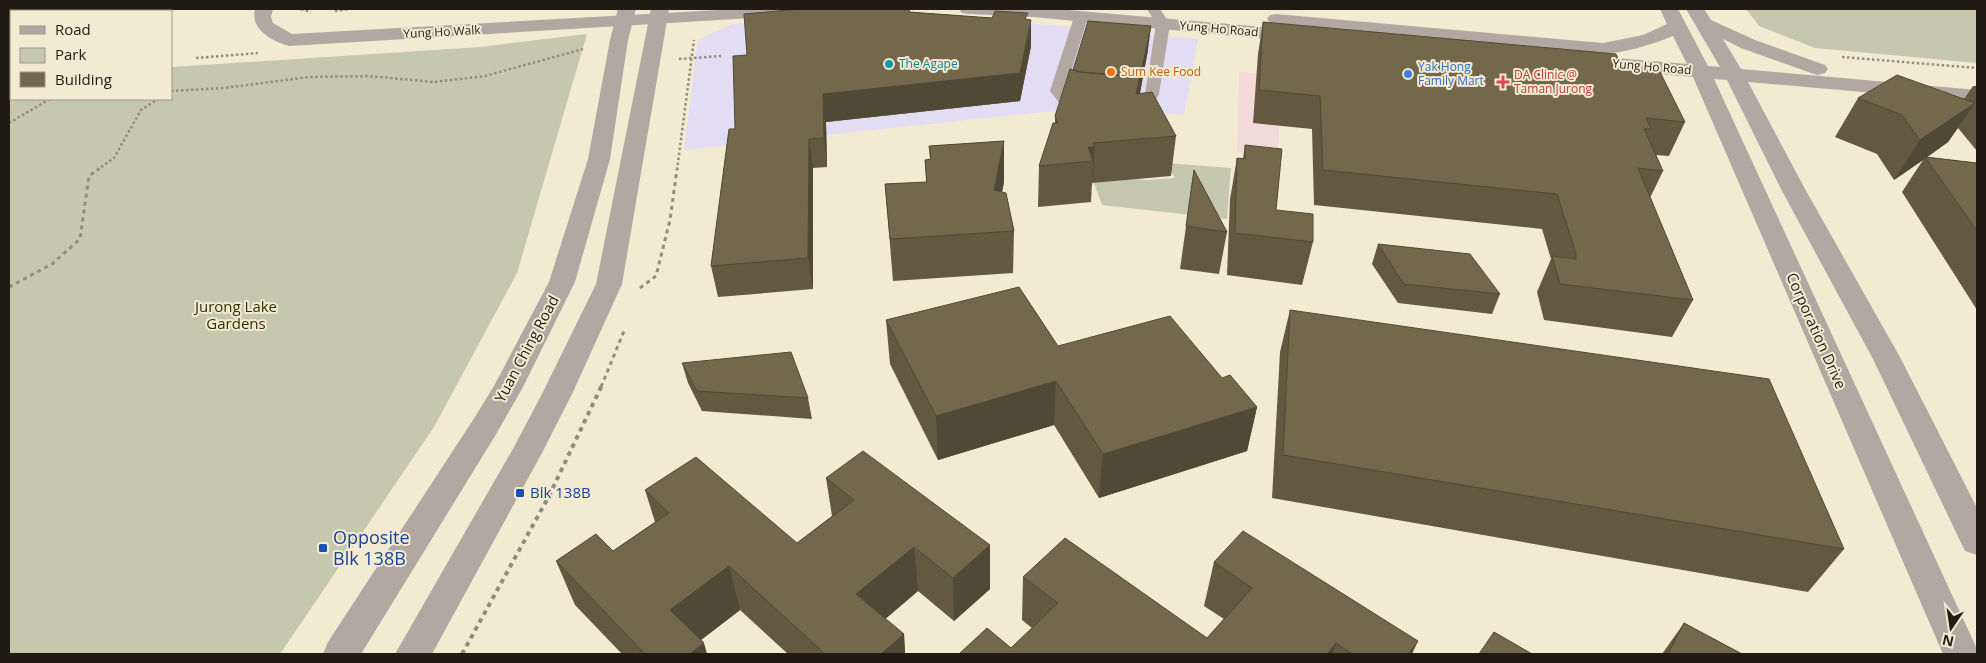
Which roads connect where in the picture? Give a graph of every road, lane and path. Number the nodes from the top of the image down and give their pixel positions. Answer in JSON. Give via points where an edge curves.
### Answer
{"nodes":[{"id":1,"x":565,"y":9,"type":"edge"},
{"id":2,"x":820,"y":9,"type":"edge"},
{"id":3,"x":968,"y":9,"type":"edge"},
{"id":4,"x":1669,"y":9,"type":"edge"},
{"id":5,"x":1153,"y":13,"type":"edge"},
{"id":6,"x":659,"y":14,"type":"edge"},
{"id":7,"x":625,"y":15,"type":"edge"},
{"id":8,"x":1700,"y":16,"type":"edge"},
{"id":9,"x":265,"y":17,"type":"edge"},
{"id":10,"x":1081,"y":17,"type":"junction"},
{"id":11,"x":1678,"y":26,"type":"junction"},
{"id":12,"x":700,"y":37,"type":"dead end"},
{"id":13,"x":587,"y":48,"type":"dead end"},
{"id":14,"x":721,"y":56,"type":"dead end"},
{"id":15,"x":1605,"y":56,"type":"junction"},
{"id":16,"x":1834,"y":56,"type":"dead end"},
{"id":17,"x":703,"y":57,"type":"dead end"},
{"id":18,"x":1698,"y":65,"type":"junction"},
{"id":19,"x":1730,"y":67,"type":"junction"},
{"id":20,"x":1977,"y":68,"type":"edge"},
{"id":21,"x":1823,"y":76,"type":"junction"},
{"id":22,"x":1977,"y":82,"type":"edge"},
{"id":23,"x":172,"y":91,"type":"edge"},
{"id":24,"x":1977,"y":96,"type":"edge"},
{"id":25,"x":48,"y":100,"type":"edge"},
{"id":26,"x":156,"y":100,"type":"edge"},
{"id":27,"x":1765,"y":105,"type":"junction"},
{"id":28,"x":1100,"y":106,"type":"edge"},
{"id":29,"x":1117,"y":107,"type":"edge"},
{"id":30,"x":1719,"y":112,"type":"junction"},
{"id":31,"x":9,"y":123,"type":"edge"},
{"id":32,"x":680,"y":143,"type":"dead end"},
{"id":33,"x":9,"y":287,"type":"edge"},
{"id":34,"x":1977,"y":541,"type":"edge"},
{"id":35,"x":341,"y":654,"type":"edge"},
{"id":36,"x":412,"y":654,"type":"edge"},
{"id":37,"x":1961,"y":654,"type":"edge"}],
"edges":[{"from":1,"to":9,"type":"street","name":"Yung Ho Walk"},
{"from":2,"to":6,"type":"street"},
{"from":3,"to":10,"type":"street","name":"Yung Ho Road"},
{"from":4,"to":11,"type":"street","name":"Corporation Drive"},
{"from":5,"to":10,"type":"street","name":"Yung Ho Road"},
{"from":5,"to":15,"type":"street","name":"Yung Ho Road"},
{"from":5,"to":29,"type":"lane","via":[[1152,94],[1148,102],[1138,107]]},
{"from":6,"to":7,"type":"street"},
{"from":6,"to":36,"type":"street","via":[[609,284],[558,392]]},
{"from":7,"to":9,"type":"street","name":"Yung Ho Walk","via":[[289,40]]},
{"from":7,"to":35,"type":"street","name":"Yuan Ching Road","via":[[599,159],[562,282],[484,428]]},
{"from":8,"to":19,"type":"street"},
{"from":8,"to":21,"type":"street","via":[[1748,44]]},
{"from":10,"to":28,"type":"lane","via":[[1057,91],[1065,101]]},
{"from":11,"to":15,"type":"street"},
{"from":11,"to":18,"type":"street","name":"Corporation Drive"},
{"from":12,"to":32,"type":"path","via":[[694,40]]},
{"from":13,"to":23,"type":"path","via":[[485,76],[434,82],[368,76],[309,77]]},
{"from":14,"to":17,"type":"path"},
{"from":15,"to":18,"type":"street","name":"Yung Ho Road"},
{"from":15,"to":30,"type":"street","via":[[1685,90]]},
{"from":16,"to":20,"type":"path"},
{"from":18,"to":19,"type":"street","name":"Yung Ho Road"},
{"from":18,"to":30,"type":"street","name":"Corporation Drive"},
{"from":19,"to":21,"type":"street","name":"Yung Ho Road"},
{"from":19,"to":27,"type":"street"},
{"from":21,"to":22,"type":"street","name":"Yung Ho Road"},
{"from":21,"to":24,"type":"street","name":"Yung Ho Road"},
{"from":21,"to":27,"type":"street","via":[[1778,92]]},
{"from":25,"to":31,"type":"path"},
{"from":26,"to":33,"type":"path","via":[[140,110],[114,158],[89,176],[80,238],[52,264]]},
{"from":27,"to":34,"type":"street","via":[[1793,189],[1887,358]]},
{"from":30,"to":37,"type":"street","name":"Corporation Drive"}]}
